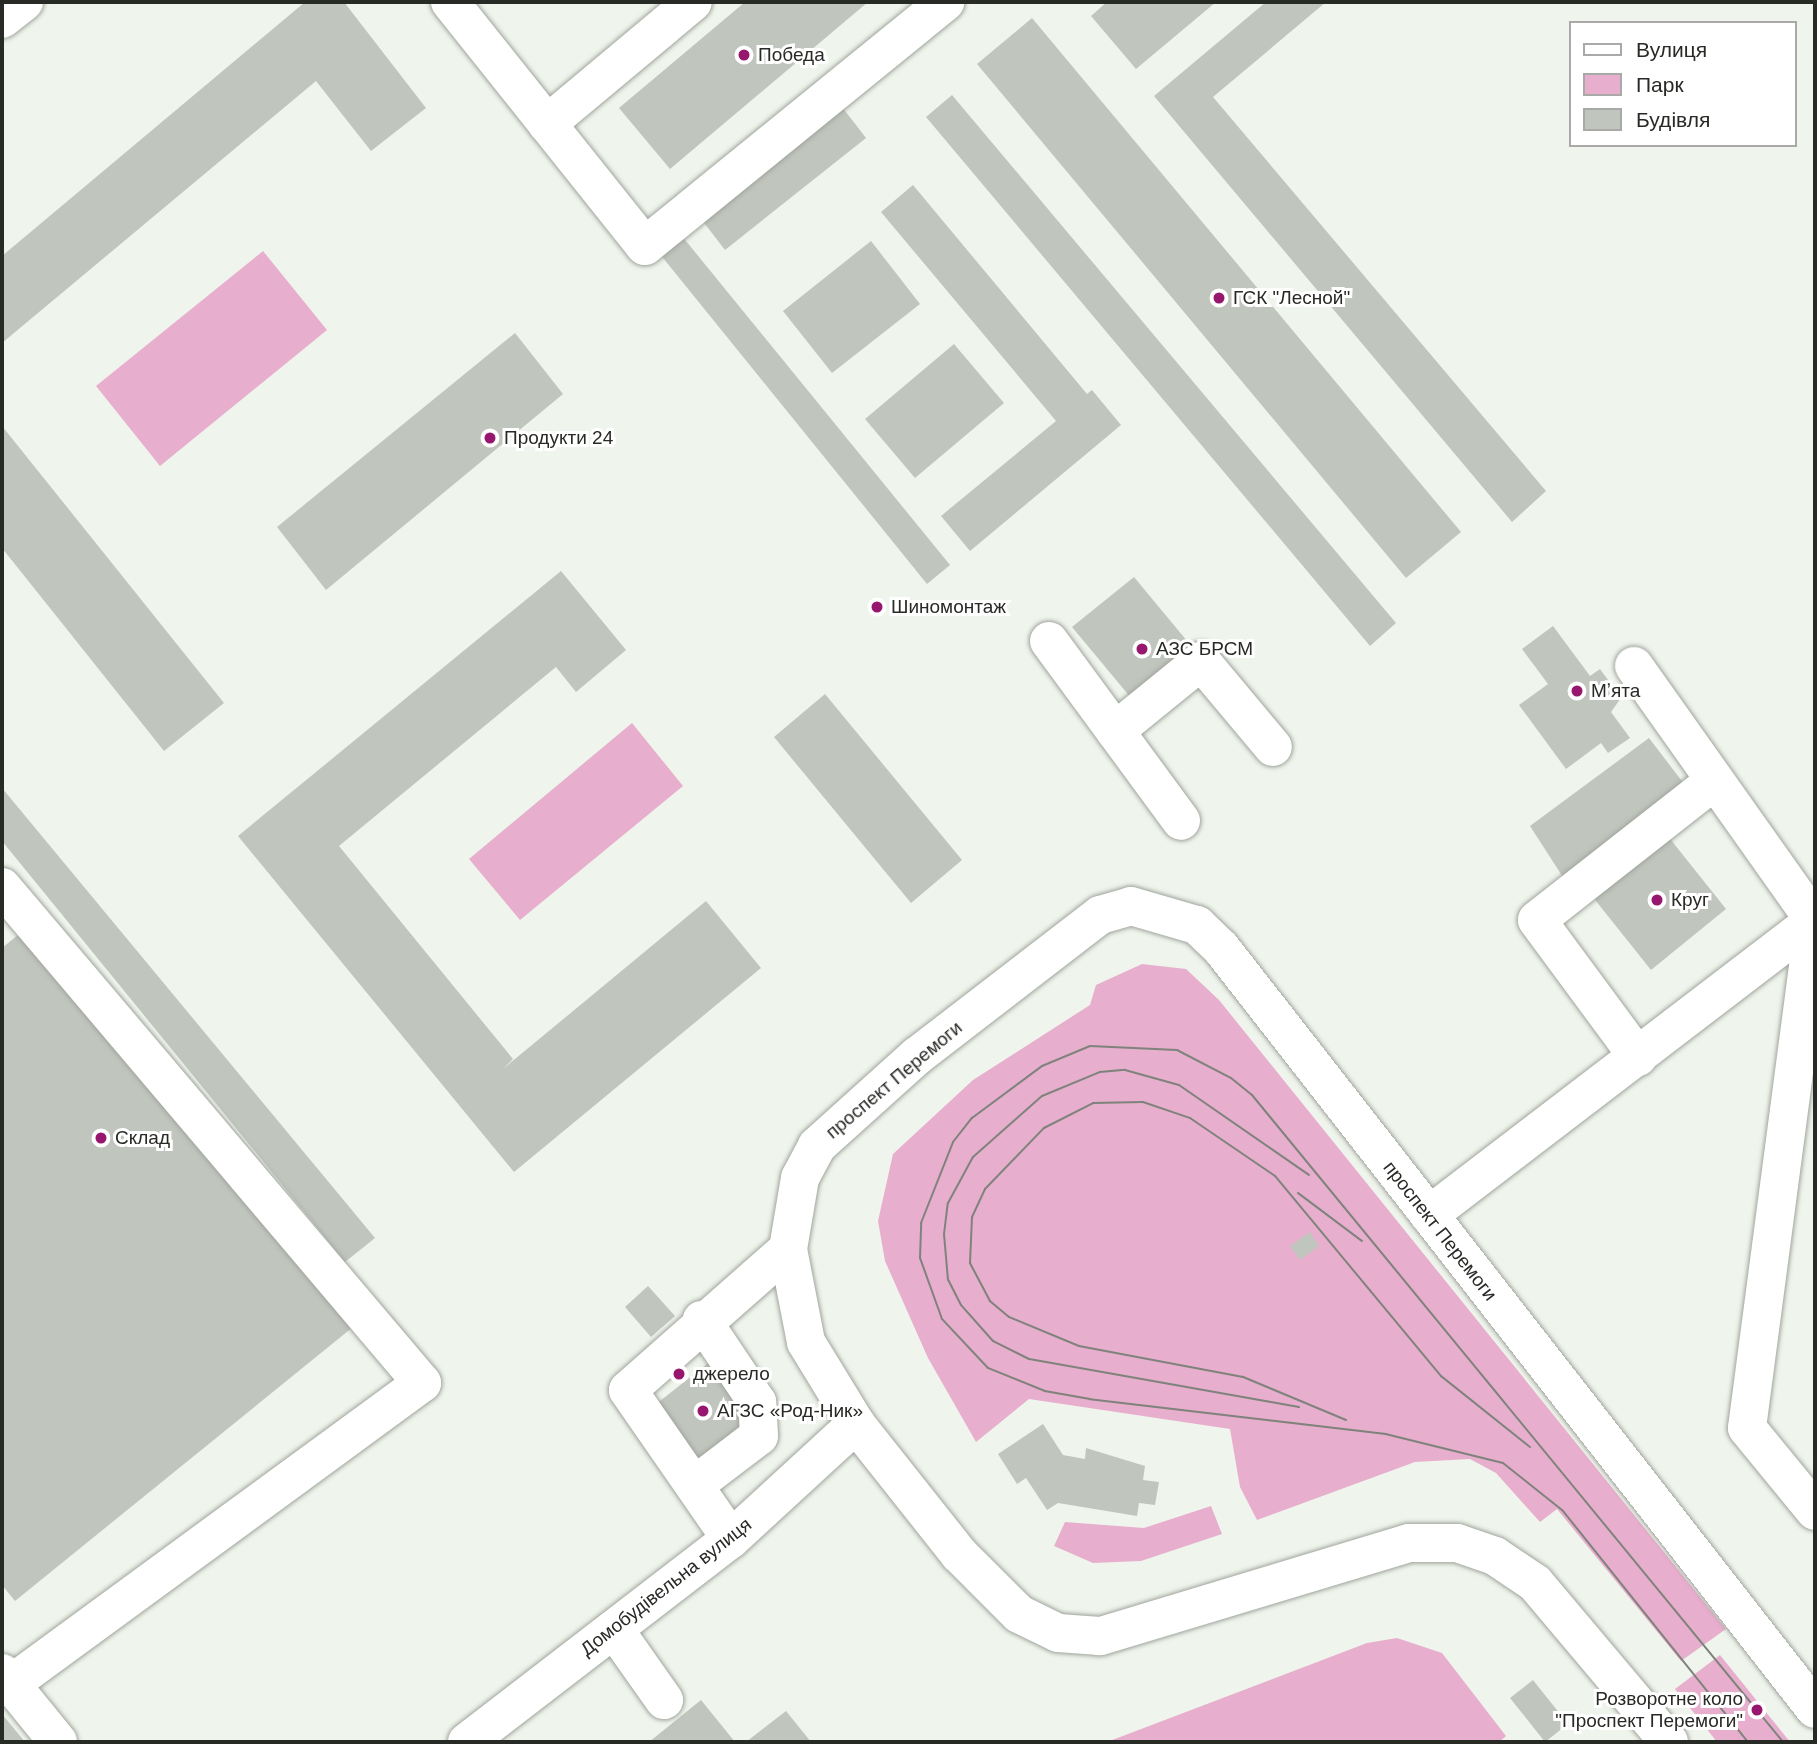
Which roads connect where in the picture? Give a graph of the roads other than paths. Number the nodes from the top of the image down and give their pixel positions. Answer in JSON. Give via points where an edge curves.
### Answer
{"nodes":[{"id":1,"x":24,"y":2,"type":"edge"},
{"id":2,"x":450,"y":2,"type":"edge"},
{"id":3,"x":693,"y":2,"type":"edge"},
{"id":4,"x":944,"y":2,"type":"edge"},
{"id":5,"x":2,"y":19,"type":"edge"},
{"id":6,"x":547,"y":124,"type":"junction"},
{"id":7,"x":1049,"y":641,"type":"dead end"},
{"id":8,"x":1634,"y":666,"type":"dead end"},
{"id":9,"x":1115,"y":731,"type":"junction"},
{"id":10,"x":1273,"y":747,"type":"dead end"},
{"id":11,"x":1714,"y":781,"type":"junction"},
{"id":12,"x":1181,"y":821,"type":"dead end"},
{"id":13,"x":2,"y":887,"type":"edge"},
{"id":14,"x":1815,"y":921,"type":"edge"},
{"id":15,"x":1638,"y":1057,"type":"junction"},
{"id":16,"x":1429,"y":1215,"type":"junction"},
{"id":17,"x":788,"y":1250,"type":"junction"},
{"id":18,"x":702,"y":1320,"type":"junction"},
{"id":19,"x":856,"y":1423,"type":"junction"},
{"id":20,"x":696,"y":1484,"type":"junction"},
{"id":21,"x":1815,"y":1511,"type":"edge"},
{"id":22,"x":731,"y":1539,"type":"junction"},
{"id":23,"x":614,"y":1629,"type":"junction"},
{"id":24,"x":6,"y":1679,"type":"edge"},
{"id":25,"x":664,"y":1700,"type":"dead end"},
{"id":26,"x":1815,"y":1709,"type":"edge"},
{"id":27,"x":58,"y":1742,"type":"edge"},
{"id":28,"x":467,"y":1742,"type":"edge"},
{"id":29,"x":1669,"y":1742,"type":"edge"}],
"edges":[{"from":1,"to":5,"type":"main road"},
{"from":2,"to":6,"type":"main road"},
{"from":3,"to":6,"type":"main road"},
{"from":4,"to":6,"type":"main road","via":[[645,246]]},
{"from":7,"to":9,"type":"main road"},
{"from":8,"to":11,"type":"main road"},
{"from":9,"to":10,"type":"main road","via":[[1201,661]]},
{"from":9,"to":12,"type":"main road"},
{"from":11,"to":14,"type":"main road"},
{"from":11,"to":15,"type":"main road","via":[[1537,920]]},
{"from":13,"to":24,"type":"main road","via":[[422,1383]]},
{"from":14,"to":15,"type":"main road"},
{"from":14,"to":21,"type":"main road","via":[[1747,1428]]},
{"from":15,"to":16,"type":"main road"},
{"from":16,"to":17,"type":"main road","name":"проспект Перемоги","via":[[1222,948],[1197,925],[1131,906],[1100,915],[841,1121],[817,1146],[800,1178]]},
{"from":16,"to":26,"type":"main road","name":"проспект Перемоги"},
{"from":17,"to":18,"type":"main road"},
{"from":17,"to":19,"type":"main road","name":"проспект Перемоги","via":[[806,1342]]},
{"from":18,"to":20,"type":"main road","via":[[757,1402],[759,1436]]},
{"from":18,"to":20,"type":"main road","via":[[628,1390]]},
{"from":19,"to":22,"type":"main road","name":"Домобудівельна вулиця"},
{"from":19,"to":29,"type":"main road","name":"проспект Перемоги","via":[[998,1596],[1058,1633],[1100,1636],[1135,1629],[1409,1544],[1457,1543],[1494,1556],[1535,1583]]},
{"from":20,"to":22,"type":"main road"},
{"from":22,"to":23,"type":"main road","name":"Домобудівельна вулиця"},
{"from":23,"to":25,"type":"main road"},
{"from":23,"to":28,"type":"main road","name":"Домобудівельна вулиця"},
{"from":24,"to":27,"type":"main road"}]}
